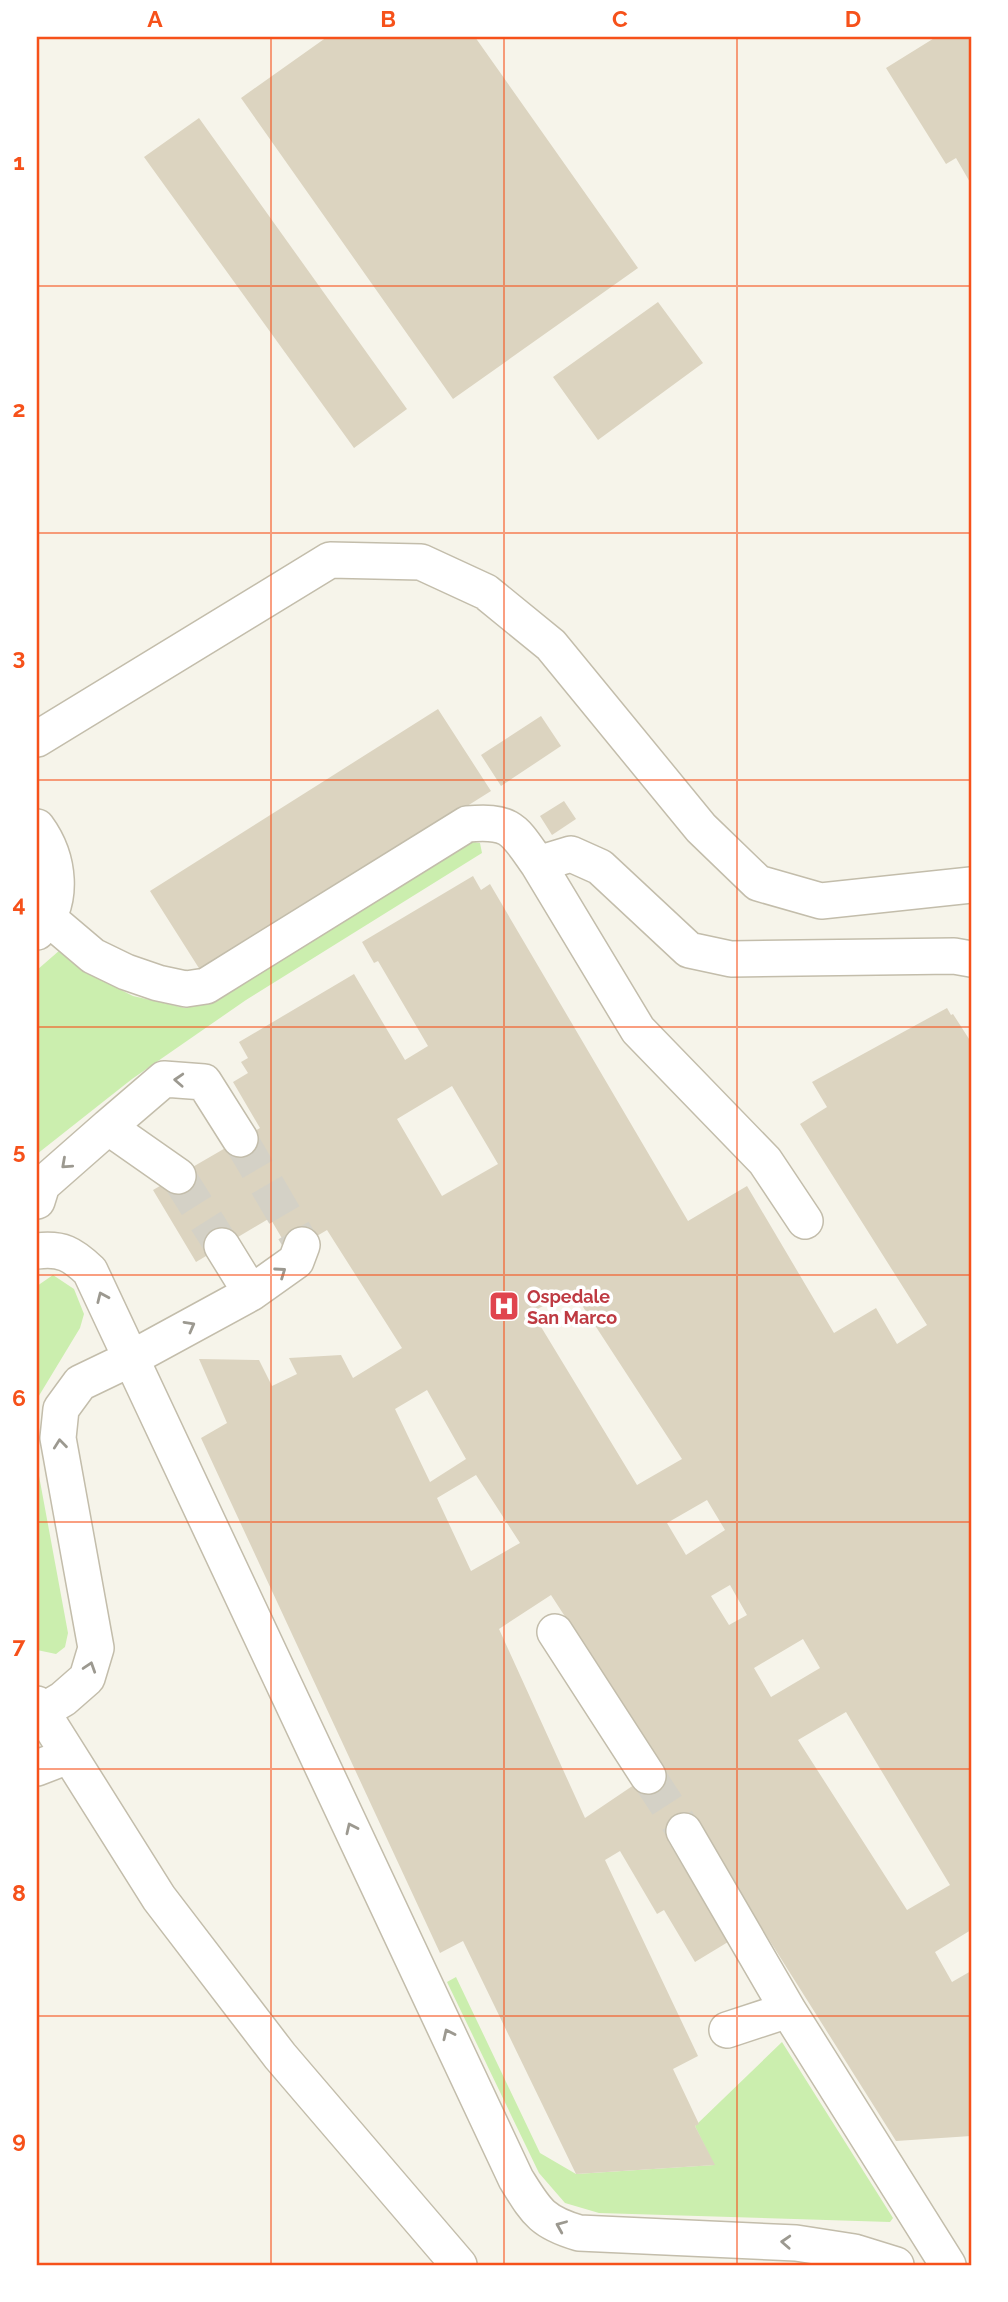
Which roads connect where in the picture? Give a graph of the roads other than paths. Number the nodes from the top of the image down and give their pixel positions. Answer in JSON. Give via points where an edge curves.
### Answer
{"nodes":[{"id":1,"x":37,"y":739,"type":"edge"},
{"id":2,"x":37,"y":827,"type":"edge"},
{"id":3,"x":537,"y":864,"type":"junction"},
{"id":4,"x":971,"y":885,"type":"edge"},
{"id":5,"x":42,"y":924,"type":"edge"},
{"id":6,"x":971,"y":959,"type":"edge"},
{"id":7,"x":108,"y":1126,"type":"junction"},
{"id":8,"x":240,"y":1139,"type":"tunnel mouth"},
{"id":9,"x":178,"y":1176,"type":"tunnel mouth"},
{"id":10,"x":37,"y":1201,"type":"edge"},
{"id":11,"x":805,"y":1221,"type":"dead end"},
{"id":12,"x":302,"y":1245,"type":"dead end"},
{"id":13,"x":222,"y":1246,"type":"tunnel mouth"},
{"id":14,"x":37,"y":1251,"type":"edge"},
{"id":15,"x":251,"y":1293,"type":"junction"},
{"id":16,"x":130,"y":1359,"type":"junction"},
{"id":17,"x":555,"y":1632,"type":"dead end"},
{"id":18,"x":39,"y":1708,"type":"edge"},
{"id":19,"x":53,"y":1761,"type":"edge"},
{"id":20,"x":648,"y":1776,"type":"tunnel mouth"},
{"id":21,"x":684,"y":1831,"type":"tunnel mouth"},
{"id":22,"x":788,"y":2010,"type":"junction"},
{"id":23,"x":727,"y":2030,"type":"dead end"},
{"id":24,"x":854,"y":2252,"type":"junction"},
{"id":25,"x":459,"y":2265,"type":"edge"},
{"id":26,"x":807,"y":2265,"type":"edge"},
{"id":27,"x":896,"y":2265,"type":"edge"},
{"id":28,"x":948,"y":2265,"type":"edge"}],
"edges":[{"from":1,"to":4,"type":"lane","via":[[330,560],[421,562],[486,592],[551,645],[701,828],[758,883],[821,901]]},
{"from":2,"to":5,"type":"lane","via":[[52,852],[57,878],[53,905]]},
{"from":3,"to":5,"type":"lane","via":[[514,830],[489,822],[467,824],[206,986],[186,989],[127,972]]},
{"from":3,"to":6,"type":"lane","via":[[571,854],[600,867],[689,950],[710,955],[731,959]]},
{"from":3,"to":11,"type":"lane","via":[[638,1030],[765,1161]]},
{"from":8,"to":7,"type":"lane","one_way":true,"via":[[204,1082],[164,1080]]},
{"from":7,"to":9,"type":"lane"},
{"from":7,"to":10,"type":"lane","one_way":true,"via":[[42,1185]]},
{"from":15,"to":12,"type":"lane","one_way":true,"via":[[296,1261]]},
{"from":13,"to":15,"type":"lane"},
{"from":16,"to":14,"type":"lane","one_way":true,"via":[[90,1271],[74,1255],[52,1249]]},
{"from":16,"to":15,"type":"lane","one_way":true},
{"from":18,"to":16,"type":"lane","one_way":true,"via":[[63,1699],[87,1678],[96,1648],[58,1438],[61,1409],[80,1383]]},
{"from":24,"to":16,"type":"lane","one_way":true,"via":[[796,2243],[579,2233],[555,2226],[533,2207]]},
{"from":17,"to":20,"type":"lane"},
{"from":18,"to":19,"type":"lane"},
{"from":19,"to":25,"type":"lane","via":[[272,2046]]},
{"from":21,"to":22,"type":"lane"},
{"from":22,"to":23,"type":"lane"},
{"from":22,"to":28,"type":"lane"},
{"from":24,"to":26,"type":"lane","via":[[825,2256]]},
{"from":24,"to":27,"type":"lane"}]}
